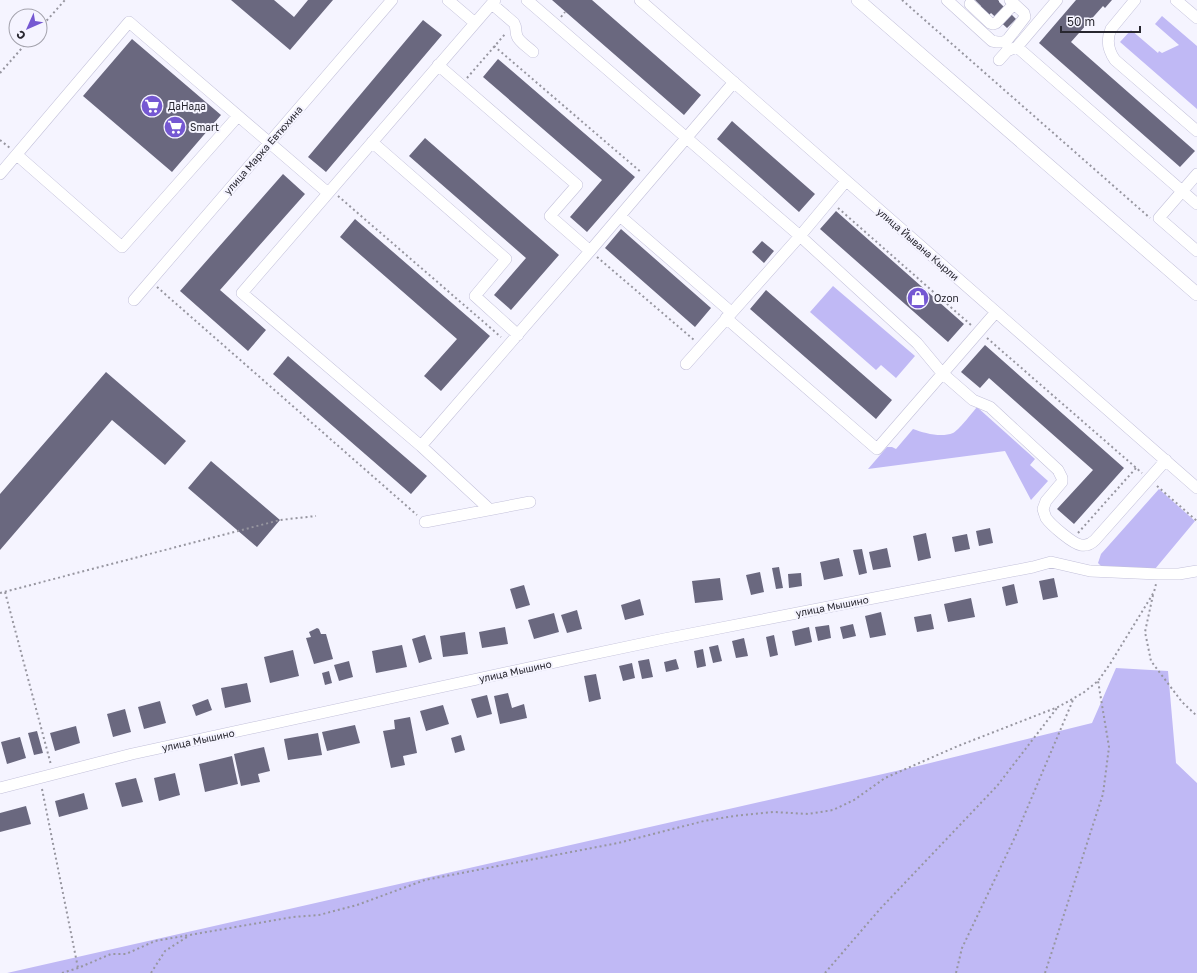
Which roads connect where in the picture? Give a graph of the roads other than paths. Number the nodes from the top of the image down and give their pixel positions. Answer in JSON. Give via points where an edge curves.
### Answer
{"nodes":[{"id":1,"x":392,"y":0,"type":"edge"},
{"id":2,"x":448,"y":0,"type":"edge"},
{"id":3,"x":527,"y":0,"type":"edge"},
{"id":4,"x":640,"y":0,"type":"edge"},
{"id":5,"x":858,"y":0,"type":"edge"},
{"id":6,"x":947,"y":0,"type":"edge"},
{"id":7,"x":1057,"y":0,"type":"edge"},
{"id":8,"x":1135,"y":0,"type":"edge"},
{"id":9,"x":1176,"y":0,"type":"edge"},
{"id":10,"x":968,"y":1,"type":"edge"},
{"id":11,"x":493,"y":2,"type":"edge"},
{"id":12,"x":1012,"y":2,"type":"edge"},
{"id":13,"x":1197,"y":18,"type":"edge"},
{"id":14,"x":475,"y":23,"type":"junction"},
{"id":15,"x":1016,"y":47,"type":"junction"},
{"id":16,"x":533,"y":52,"type":"dead end"},
{"id":17,"x":1000,"y":60,"type":"dead end"},
{"id":18,"x":438,"y":66,"type":"junction"},
{"id":19,"x":734,"y":82,"type":"junction"},
{"id":20,"x":238,"y":116,"type":"junction"},
{"id":21,"x":1197,"y":131,"type":"edge"},
{"id":22,"x":687,"y":138,"type":"junction"},
{"id":23,"x":372,"y":142,"type":"junction"},
{"id":24,"x":270,"y":143,"type":"junction"},
{"id":25,"x":17,"y":155,"type":"junction"},
{"id":26,"x":0,"y":174,"type":"edge"},
{"id":27,"x":1197,"y":174,"type":"edge"},
{"id":28,"x":846,"y":181,"type":"junction"},
{"id":29,"x":330,"y":191,"type":"junction"},
{"id":30,"x":1182,"y":191,"type":"junction"},
{"id":31,"x":1197,"y":204,"type":"edge"},
{"id":32,"x":620,"y":216,"type":"junction"},
{"id":33,"x":800,"y":236,"type":"junction"},
{"id":34,"x":590,"y":251,"type":"junction"},
{"id":35,"x":1197,"y":251,"type":"edge"},
{"id":36,"x":1197,"y":294,"type":"edge"},
{"id":37,"x":134,"y":300,"type":"dead end"},
{"id":38,"x":996,"y":312,"type":"junction"},
{"id":39,"x":729,"y":315,"type":"junction"},
{"id":40,"x":518,"y":335,"type":"junction"},
{"id":41,"x":686,"y":364,"type":"dead end"},
{"id":42,"x":942,"y":373,"type":"junction"},
{"id":43,"x":421,"y":446,"type":"junction"},
{"id":44,"x":1166,"y":460,"type":"junction"},
{"id":45,"x":1197,"y":488,"type":"edge"},
{"id":46,"x":530,"y":502,"type":"dead end"},
{"id":47,"x":488,"y":507,"type":"dead end"},
{"id":48,"x":425,"y":522,"type":"road end"},
{"id":49,"x":1197,"y":571,"type":"edge"},
{"id":50,"x":0,"y":788,"type":"edge"}],
"edges":[{"from":1,"to":24,"type":"street","name":"улица Марка Евтюхина"},
{"from":2,"to":14,"type":"street"},
{"from":3,"to":22,"type":"street"},
{"from":4,"to":19,"type":"street","name":"улица Йывана Кырли"},
{"from":5,"to":36,"type":"main road"},
{"from":6,"to":12,"type":"street","via":[[992,41],[997,42],[1008,39],[1025,17]]},
{"from":7,"to":15,"type":"street"},
{"from":8,"to":21,"type":"street","via":[[1111,29],[1108,43],[1110,52],[1115,60]]},
{"from":9,"to":13,"type":"street"},
{"from":10,"to":12,"type":"street","via":[[993,24]]},
{"from":11,"to":14,"type":"street"},
{"from":11,"to":16,"type":"street","via":[[514,23],[517,36]]},
{"from":14,"to":18,"type":"street"},
{"from":15,"to":17,"type":"street","via":[[1007,51]]},
{"from":15,"to":30,"type":"street"},
{"from":18,"to":23,"type":"street"},
{"from":18,"to":34,"type":"street","via":[[577,184],[550,216]]},
{"from":19,"to":22,"type":"street"},
{"from":19,"to":28,"type":"street","name":"улица Йывана Кырли"},
{"from":20,"to":24,"type":"street"},
{"from":20,"to":25,"type":"street","via":[[122,247]]},
{"from":20,"to":25,"type":"street","via":[[129,22]]},
{"from":22,"to":32,"type":"street"},
{"from":22,"to":33,"type":"street"},
{"from":23,"to":29,"type":"street"},
{"from":23,"to":40,"type":"street","via":[[506,260],[474,296]]},
{"from":24,"to":29,"type":"street"},
{"from":24,"to":37,"type":"street","name":"улица Марка Евтюхина"},
{"from":25,"to":26,"type":"street"},
{"from":27,"to":30,"type":"street"},
{"from":28,"to":33,"type":"street"},
{"from":28,"to":38,"type":"street","name":"улица Йывана Кырли"},
{"from":29,"to":43,"type":"street","via":[[242,293]]},
{"from":30,"to":31,"type":"street"},
{"from":30,"to":35,"type":"street","via":[[1159,218]]},
{"from":32,"to":34,"type":"street"},
{"from":32,"to":39,"type":"street"},
{"from":33,"to":39,"type":"street"},
{"from":33,"to":42,"type":"street","via":[[917,343]]},
{"from":34,"to":40,"type":"street"},
{"from":38,"to":42,"type":"street"},
{"from":38,"to":44,"type":"street","name":"улица Йывана Кырли"},
{"from":39,"to":41,"type":"street"},
{"from":39,"to":42,"type":"street","via":[[877,449]]},
{"from":40,"to":43,"type":"street"},
{"from":42,"to":44,"type":"street","via":[[973,400],[990,407],[1058,470],[1062,482],[1046,501],[1043,509],[1047,520],[1079,545],[1092,543]]},
{"from":43,"to":47,"type":"street"},
{"from":44,"to":45,"type":"street","name":"улица Йывана Кырли"},
{"from":46,"to":48,"type":"street"},
{"from":49,"to":50,"type":"street","name":"улица Мышино","via":[[1179,574],[1090,571],[1050,562],[648,642],[132,754]]}]}
